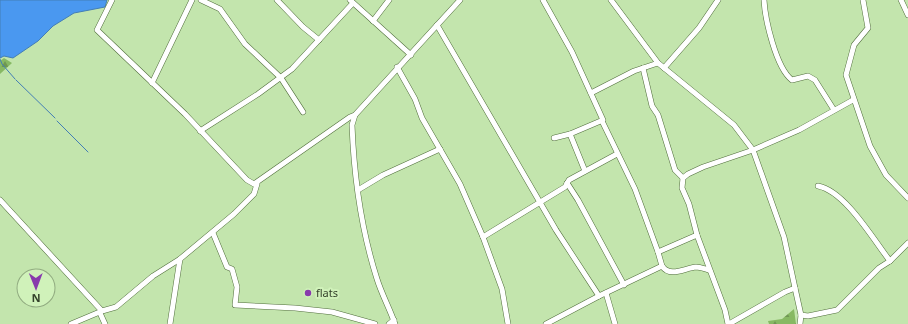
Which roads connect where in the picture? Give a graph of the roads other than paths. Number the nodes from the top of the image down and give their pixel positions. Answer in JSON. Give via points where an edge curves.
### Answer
{"nodes":[{"id":1,"x":112,"y":0,"type":"edge"},
{"id":2,"x":192,"y":0,"type":"edge"},
{"id":3,"x":201,"y":0,"type":"edge"},
{"id":4,"x":277,"y":0,"type":"edge"},
{"id":5,"x":389,"y":0,"type":"edge"},
{"id":6,"x":460,"y":0,"type":"edge"},
{"id":7,"x":543,"y":0,"type":"edge"},
{"id":8,"x":611,"y":0,"type":"edge"},
{"id":9,"x":718,"y":0,"type":"edge"},
{"id":10,"x":764,"y":0,"type":"edge"},
{"id":11,"x":863,"y":0,"type":"edge"},
{"id":12,"x":901,"y":0,"type":"edge"},
{"id":13,"x":351,"y":2,"type":"edge"},
{"id":14,"x":908,"y":15,"type":"edge"},
{"id":15,"x":373,"y":21,"type":"junction"},
{"id":16,"x":437,"y":25,"type":"junction"},
{"id":17,"x":319,"y":40,"type":"junction"},
{"id":18,"x":410,"y":55,"type":"junction"},
{"id":19,"x":658,"y":63,"type":"junction"},
{"id":20,"x":398,"y":68,"type":"junction"},
{"id":21,"x":643,"y":68,"type":"junction"},
{"id":22,"x":664,"y":68,"type":"junction"},
{"id":23,"x":281,"y":78,"type":"junction"},
{"id":24,"x":152,"y":83,"type":"junction"},
{"id":25,"x":591,"y":93,"type":"junction"},
{"id":26,"x":853,"y":100,"type":"junction"},
{"id":27,"x":834,"y":110,"type":"junction"},
{"id":28,"x":303,"y":112,"type":"dead end"},
{"id":29,"x":355,"y":115,"type":"junction"},
{"id":30,"x":602,"y":121,"type":"junction"},
{"id":31,"x":200,"y":131,"type":"junction"},
{"id":32,"x":570,"y":134,"type":"junction"},
{"id":33,"x":554,"y":138,"type":"dead end"},
{"id":34,"x":440,"y":149,"type":"junction"},
{"id":35,"x":753,"y":150,"type":"junction"},
{"id":36,"x":618,"y":154,"type":"junction"},
{"id":37,"x":585,"y":172,"type":"junction"},
{"id":38,"x":683,"y":178,"type":"junction"},
{"id":39,"x":566,"y":183,"type":"junction"},
{"id":40,"x":256,"y":184,"type":"junction"},
{"id":41,"x":818,"y":186,"type":"dead end"},
{"id":42,"x":358,"y":190,"type":"junction"},
{"id":43,"x":908,"y":198,"type":"edge"},
{"id":44,"x":0,"y":200,"type":"edge"},
{"id":45,"x":540,"y":203,"type":"junction"},
{"id":46,"x":213,"y":233,"type":"junction"},
{"id":47,"x":697,"y":235,"type":"junction"},
{"id":48,"x":483,"y":237,"type":"junction"},
{"id":49,"x":908,"y":243,"type":"edge"},
{"id":50,"x":658,"y":252,"type":"junction"},
{"id":51,"x":180,"y":259,"type":"junction"},
{"id":52,"x":890,"y":261,"type":"junction"},
{"id":53,"x":662,"y":266,"type":"junction"},
{"id":54,"x":709,"y":270,"type":"junction"},
{"id":55,"x":624,"y":285,"type":"junction"},
{"id":56,"x":795,"y":288,"type":"junction"},
{"id":57,"x":606,"y":292,"type":"junction"},
{"id":58,"x":599,"y":296,"type":"junction"},
{"id":59,"x":101,"y":312,"type":"junction"},
{"id":60,"x":801,"y":315,"type":"junction"},
{"id":61,"x":395,"y":322,"type":"edge"},
{"id":62,"x":71,"y":324,"type":"edge"},
{"id":63,"x":105,"y":324,"type":"edge"},
{"id":64,"x":170,"y":324,"type":"edge"},
{"id":65,"x":375,"y":324,"type":"edge"},
{"id":66,"x":389,"y":324,"type":"edge"},
{"id":67,"x":508,"y":324,"type":"edge"},
{"id":68,"x":546,"y":324,"type":"edge"},
{"id":69,"x":615,"y":324,"type":"edge"},
{"id":70,"x":728,"y":324,"type":"edge"},
{"id":71,"x":800,"y":324,"type":"edge"}],
"edges":[{"from":1,"to":24,"type":"street","via":[[97,30]]},
{"from":2,"to":24,"type":"street"},
{"from":3,"to":23,"type":"street","via":[[220,9],[245,44]]},
{"from":4,"to":17,"type":"street"},
{"from":5,"to":15,"type":"street"},
{"from":6,"to":16,"type":"street"},
{"from":7,"to":25,"type":"street"},
{"from":8,"to":19,"type":"street"},
{"from":9,"to":22,"type":"street","via":[[699,28]]},
{"from":10,"to":27,"type":"street","via":[[769,30],[787,75],[792,80],[808,76],[815,80]]},
{"from":11,"to":26,"type":"street","via":[[868,28],[854,45],[846,75]]},
{"from":12,"to":14,"type":"street"},
{"from":13,"to":15,"type":"street"},
{"from":13,"to":17,"type":"street"},
{"from":15,"to":18,"type":"street"},
{"from":16,"to":18,"type":"street"},
{"from":16,"to":45,"type":"street"},
{"from":17,"to":23,"type":"street","via":[[304,58]]},
{"from":18,"to":20,"type":"street"},
{"from":19,"to":21,"type":"street"},
{"from":19,"to":22,"type":"street"},
{"from":20,"to":29,"type":"street"},
{"from":20,"to":34,"type":"street"},
{"from":21,"to":25,"type":"street"},
{"from":21,"to":38,"type":"street","via":[[652,106],[658,116],[675,170]]},
{"from":22,"to":35,"type":"street","via":[[734,125]]},
{"from":23,"to":28,"type":"street"},
{"from":23,"to":31,"type":"street"},
{"from":24,"to":31,"type":"street"},
{"from":25,"to":30,"type":"street"},
{"from":26,"to":27,"type":"street"},
{"from":26,"to":43,"type":"street","via":[[870,146],[882,168]]},
{"from":27,"to":35,"type":"street","via":[[799,130]]},
{"from":29,"to":40,"type":"street"},
{"from":29,"to":42,"type":"street","via":[[352,125]]},
{"from":30,"to":32,"type":"street"},
{"from":30,"to":36,"type":"street"},
{"from":31,"to":40,"type":"street","via":[[247,180]]},
{"from":32,"to":33,"type":"street"},
{"from":32,"to":37,"type":"street"},
{"from":34,"to":42,"type":"street","via":[[383,175]]},
{"from":34,"to":48,"type":"street","via":[[460,184]]},
{"from":35,"to":38,"type":"street","via":[[703,167]]},
{"from":35,"to":56,"type":"street","via":[[784,237]]},
{"from":36,"to":37,"type":"street"},
{"from":36,"to":50,"type":"street","via":[[635,189]]},
{"from":37,"to":39,"type":"street"},
{"from":38,"to":47,"type":"street","via":[[682,186]]},
{"from":39,"to":45,"type":"street","via":[[565,187]]},
{"from":39,"to":55,"type":"street","via":[[578,200]]},
{"from":40,"to":46,"type":"street","via":[[254,194]]},
{"from":41,"to":52,"type":"street","via":[[838,195]]},
{"from":42,"to":61,"type":"street","via":[[368,247],[382,296]]},
{"from":44,"to":59,"type":"street"},
{"from":45,"to":48,"type":"street"},
{"from":45,"to":58,"type":"street"},
{"from":46,"to":51,"type":"street"},
{"from":46,"to":65,"type":"street","via":[[226,267],[232,269],[237,287],[235,305],[332,312]]},
{"from":47,"to":50,"type":"street"},
{"from":47,"to":54,"type":"street"},
{"from":48,"to":67,"type":"street","via":[[502,288]]},
{"from":49,"to":52,"type":"street"},
{"from":50,"to":53,"type":"street"},
{"from":51,"to":59,"type":"street","via":[[152,276],[116,307]]},
{"from":51,"to":64,"type":"street"},
{"from":52,"to":60,"type":"street","via":[[879,268],[837,310]]},
{"from":53,"to":54,"type":"street","via":[[674,273],[697,267]]},
{"from":53,"to":55,"type":"street"},
{"from":54,"to":70,"type":"street"},
{"from":55,"to":57,"type":"street"},
{"from":56,"to":60,"type":"street"},
{"from":56,"to":70,"type":"street"},
{"from":57,"to":58,"type":"street"},
{"from":57,"to":69,"type":"street"},
{"from":58,"to":68,"type":"street"},
{"from":59,"to":62,"type":"street"},
{"from":59,"to":63,"type":"street"},
{"from":60,"to":71,"type":"street"},
{"from":61,"to":66,"type":"street"}]}
